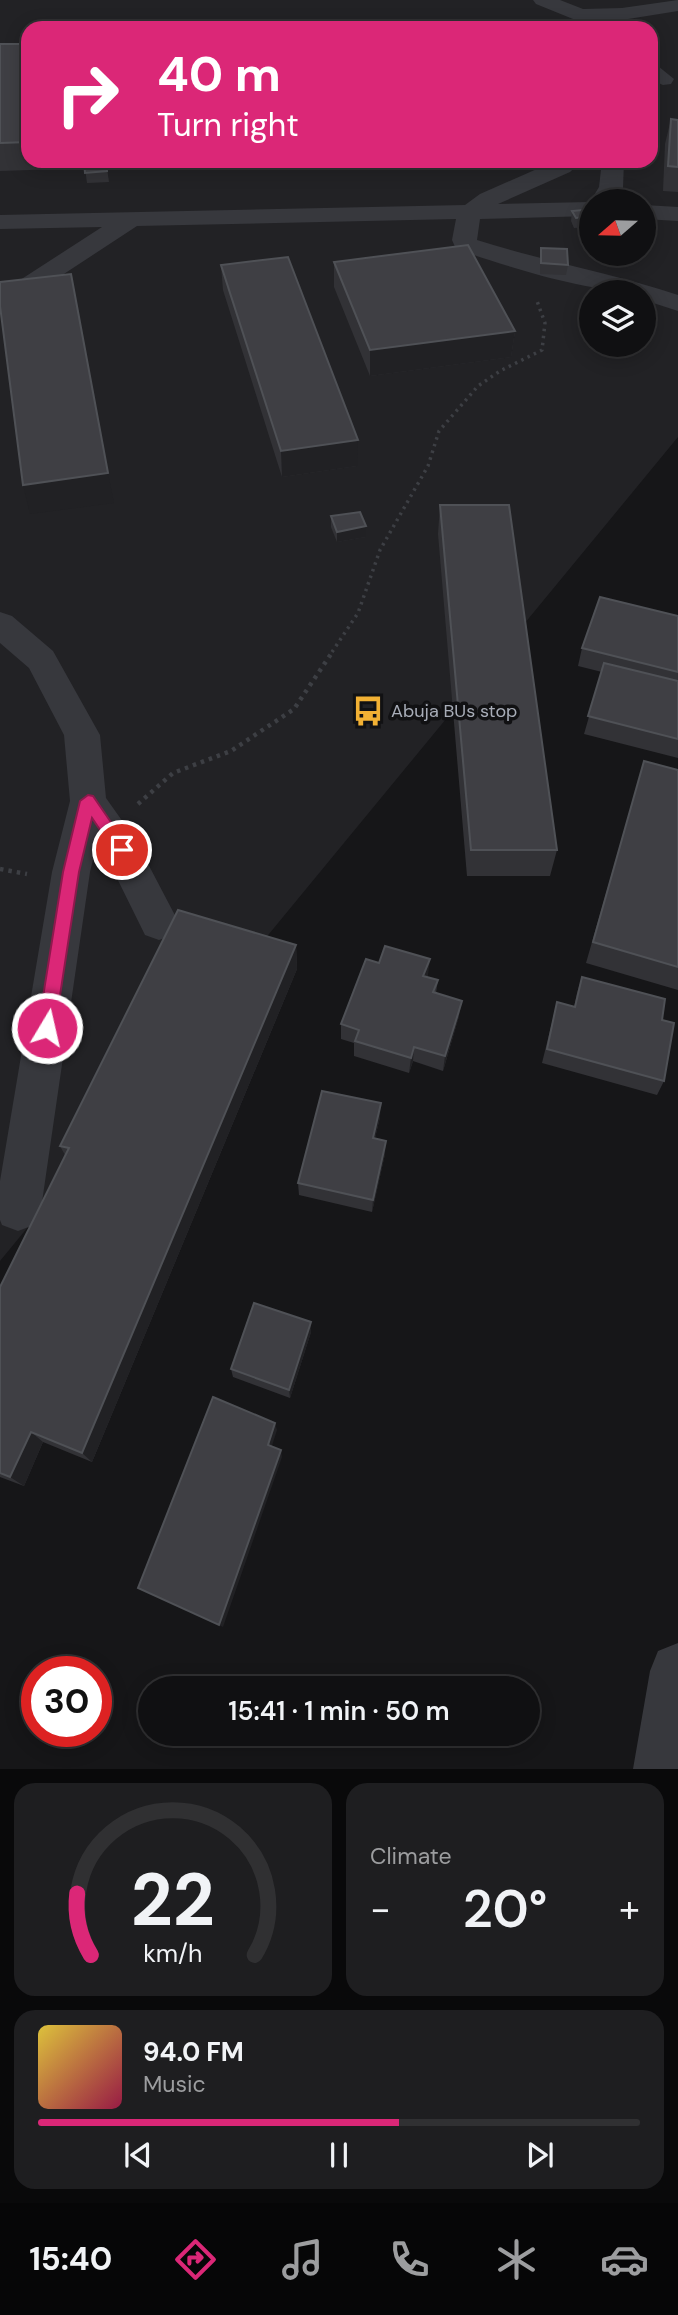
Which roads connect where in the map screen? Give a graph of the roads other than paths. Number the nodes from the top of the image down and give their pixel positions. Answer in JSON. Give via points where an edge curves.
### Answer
{"nodes":[{"id":1,"x":543,"y":0,"type":"edge"},
{"id":2,"x":678,"y":5,"type":"edge"},
{"id":3,"x":586,"y":21,"type":"edge"},
{"id":4,"x":678,"y":22,"type":"edge"},
{"id":5,"x":658,"y":26,"type":"edge"},
{"id":6,"x":559,"y":168,"type":"edge"},
{"id":7,"x":612,"y":168,"type":"edge"},
{"id":8,"x":610,"y":189,"type":"edge"},
{"id":9,"x":579,"y":209,"type":"edge"},
{"id":10,"x":472,"y":211,"type":"junction"},
{"id":11,"x":656,"y":213,"type":"edge"},
{"id":12,"x":678,"y":214,"type":"edge"},
{"id":13,"x":133,"y":218,"type":"junction"},
{"id":14,"x":0,"y":222,"type":"edge"},
{"id":15,"x":465,"y":244,"type":"junction"},
{"id":16,"x":439,"y":250,"type":"edge"},
{"id":17,"x":678,"y":303,"type":"edge"},
{"id":18,"x":0,"y":304,"type":"edge"},
{"id":19,"x":0,"y":624,"type":"edge"},
{"id":20,"x":98,"y":815,"type":"junction"},
{"id":21,"x":159,"y":923,"type":"dead end"},
{"id":22,"x":18,"y":1209,"type":"dead end"},
{"id":23,"x":678,"y":1671,"type":"edge"},
{"id":24,"x":662,"y":1769,"type":"edge"}],
"edges":[{"from":1,"to":3,"type":"street"},
{"from":2,"to":3,"type":"street"},
{"from":4,"to":5,"type":"street"},
{"from":6,"to":10,"type":"street"},
{"from":7,"to":8,"type":"street"},
{"from":9,"to":10,"type":"street"},
{"from":10,"to":13,"type":"street"},
{"from":10,"to":15,"type":"street"},
{"from":11,"to":12,"type":"street"},
{"from":13,"to":14,"type":"street"},
{"from":13,"to":18,"type":"street"},
{"from":15,"to":16,"type":"street"},
{"from":15,"to":17,"type":"street"},
{"from":19,"to":20,"type":"street","via":[[41,660],[82,735]]},
{"from":20,"to":21,"type":"street","via":[[122,850]]},
{"from":20,"to":22,"type":"street","via":[[71,872]]},
{"from":23,"to":24,"type":"street"}]}
